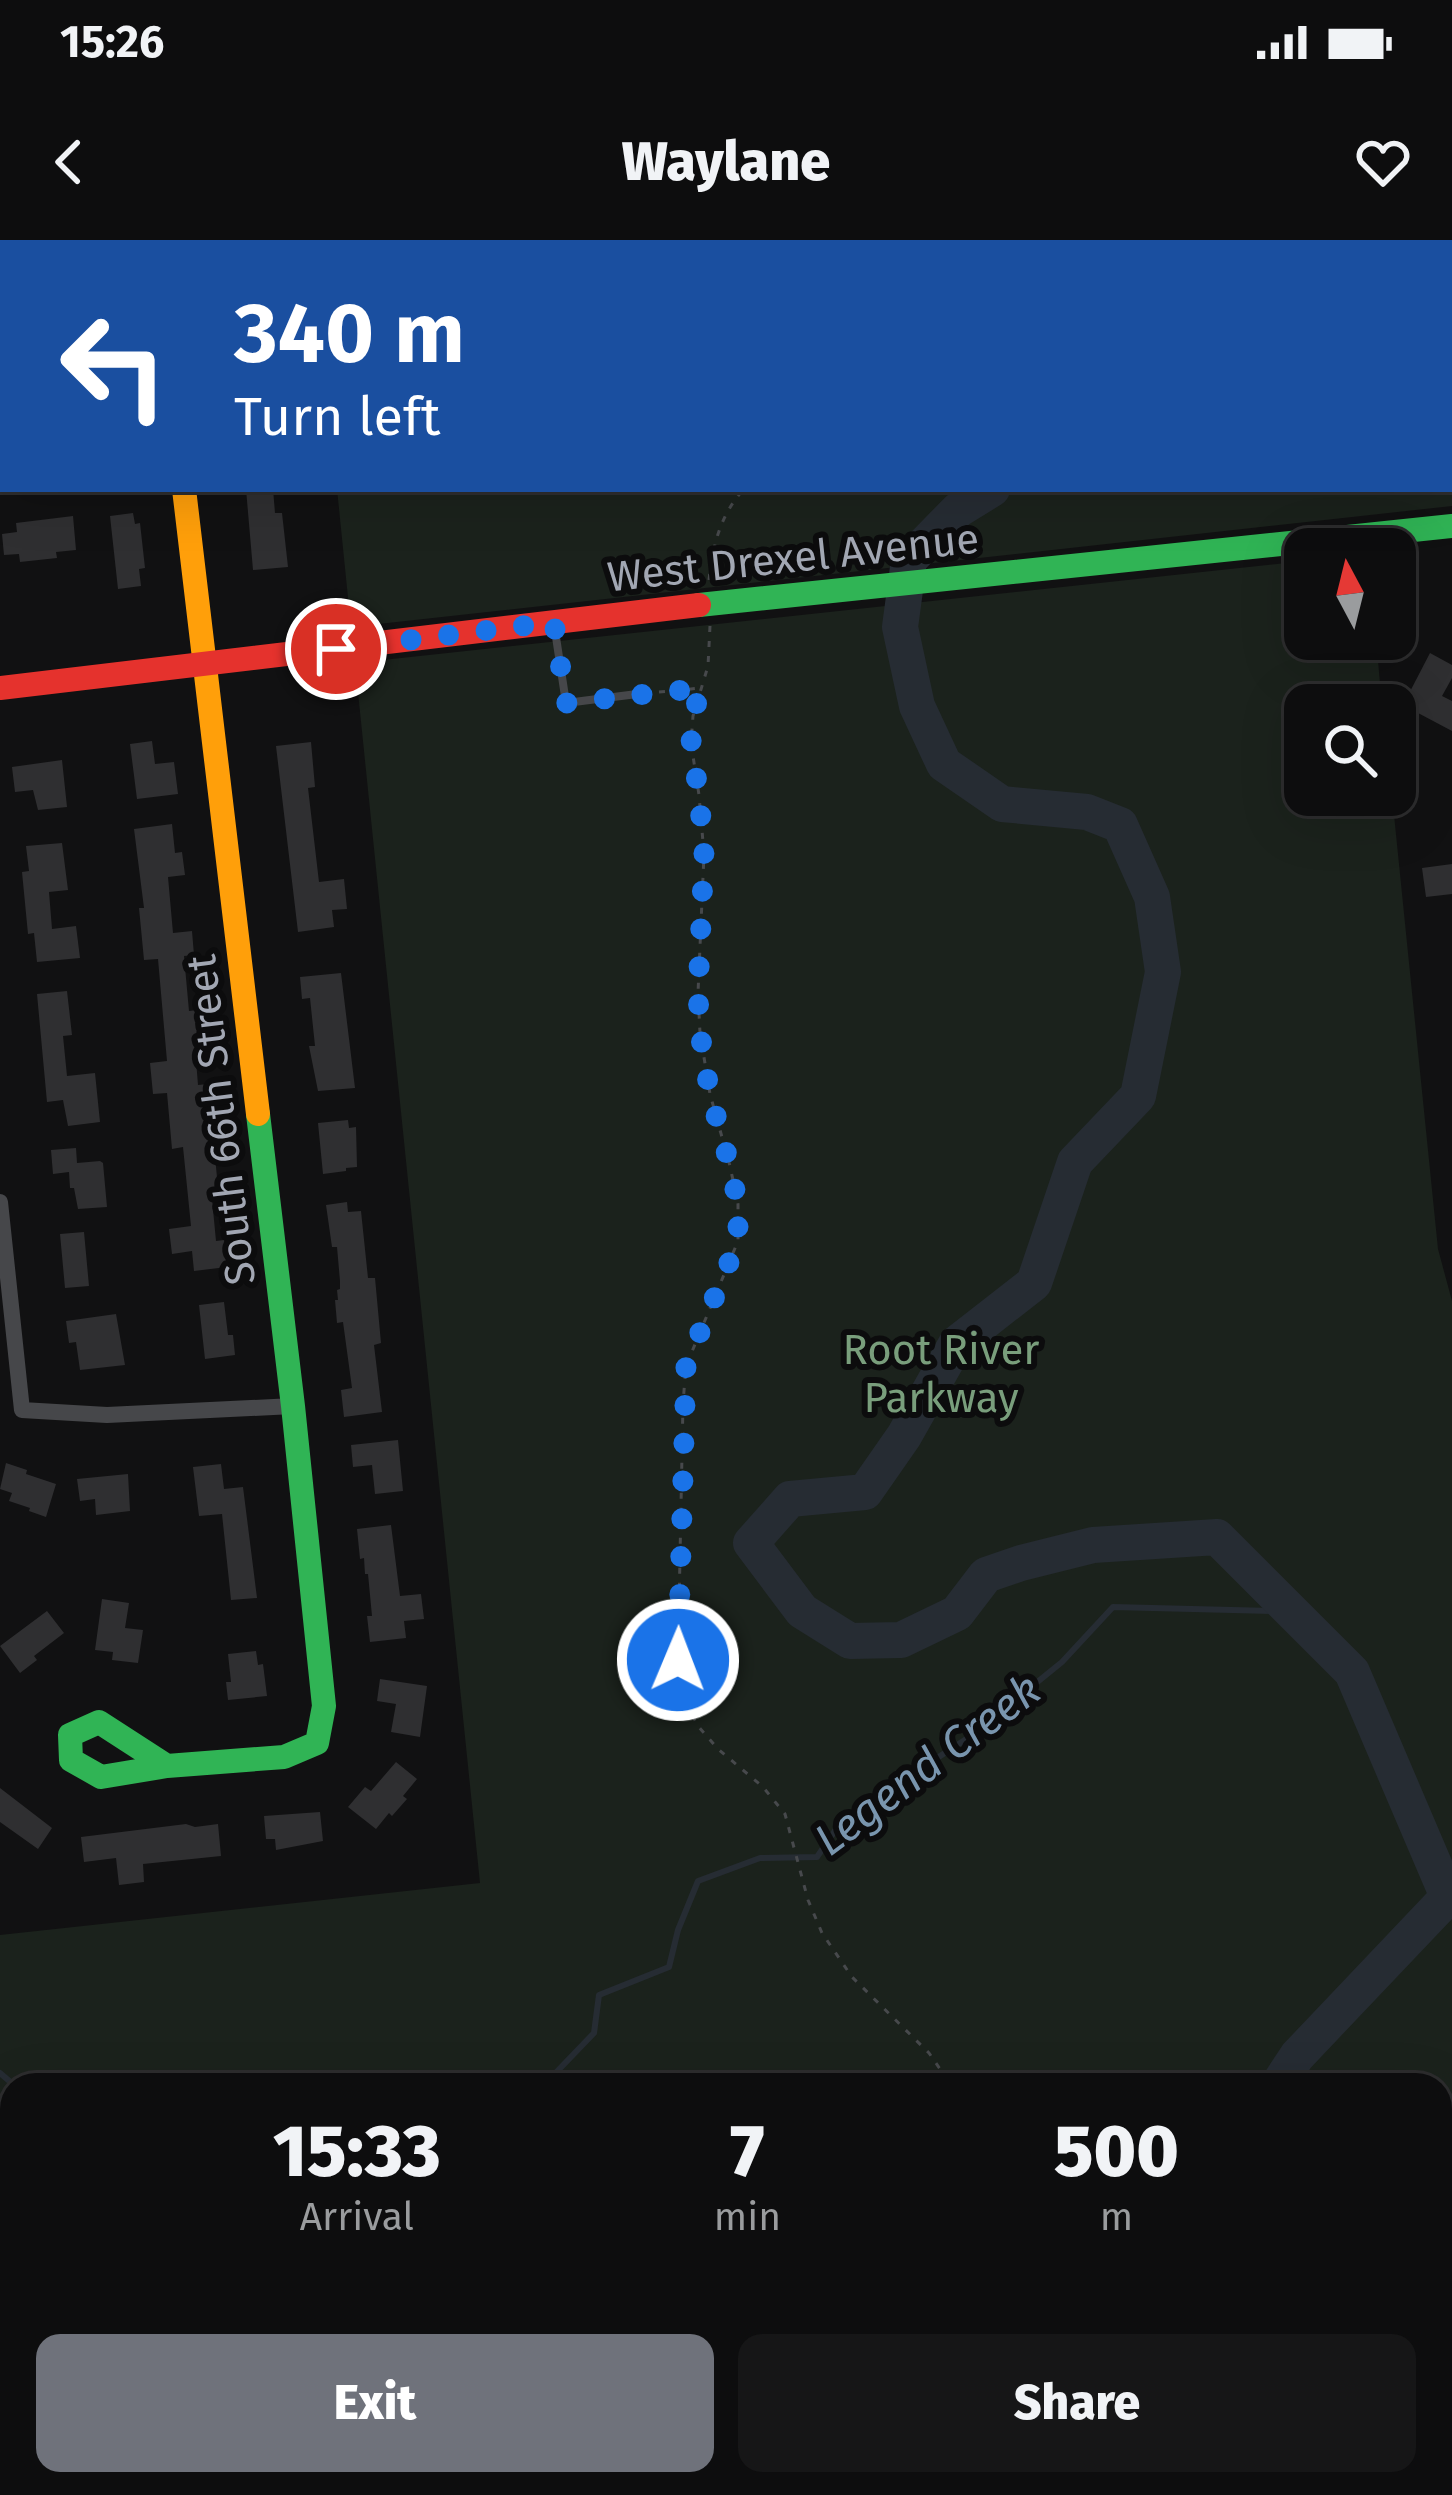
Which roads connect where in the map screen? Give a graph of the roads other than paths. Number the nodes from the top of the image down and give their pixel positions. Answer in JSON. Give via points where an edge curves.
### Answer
{"nodes":[{"id":1,"x":184,"y":492,"type":"edge"},
{"id":2,"x":1452,"y":526,"type":"edge"},
{"id":3,"x":554,"y":622,"type":"junction"},
{"id":4,"x":206,"y":664,"type":"junction"},
{"id":5,"x":0,"y":688,"type":"edge"},
{"id":6,"x":645,"y":693,"type":"road end"},
{"id":7,"x":0,"y":1202,"type":"edge"},
{"id":8,"x":292,"y":1406,"type":"junction"},
{"id":9,"x":167,"y":1766,"type":"dead end"}],
"edges":[{"from":1,"to":4,"type":"street","name":"South 66th Street"},
{"from":2,"to":3,"type":"street","name":"West Drexel Avenue"},
{"from":3,"to":4,"type":"street","name":"West Drexel Avenue"},
{"from":3,"to":6,"type":"lane","via":[[566,703]]},
{"from":4,"to":5,"type":"street","name":"West Drexel Avenue"},
{"from":4,"to":8,"type":"street","name":"South 66th Street"},
{"from":7,"to":8,"type":"street","via":[[22,1410],[107,1415]]},
{"from":8,"to":9,"type":"street","name":"South 66th Street","via":[[324,1706],[317,1743],[284,1757]]}]}
